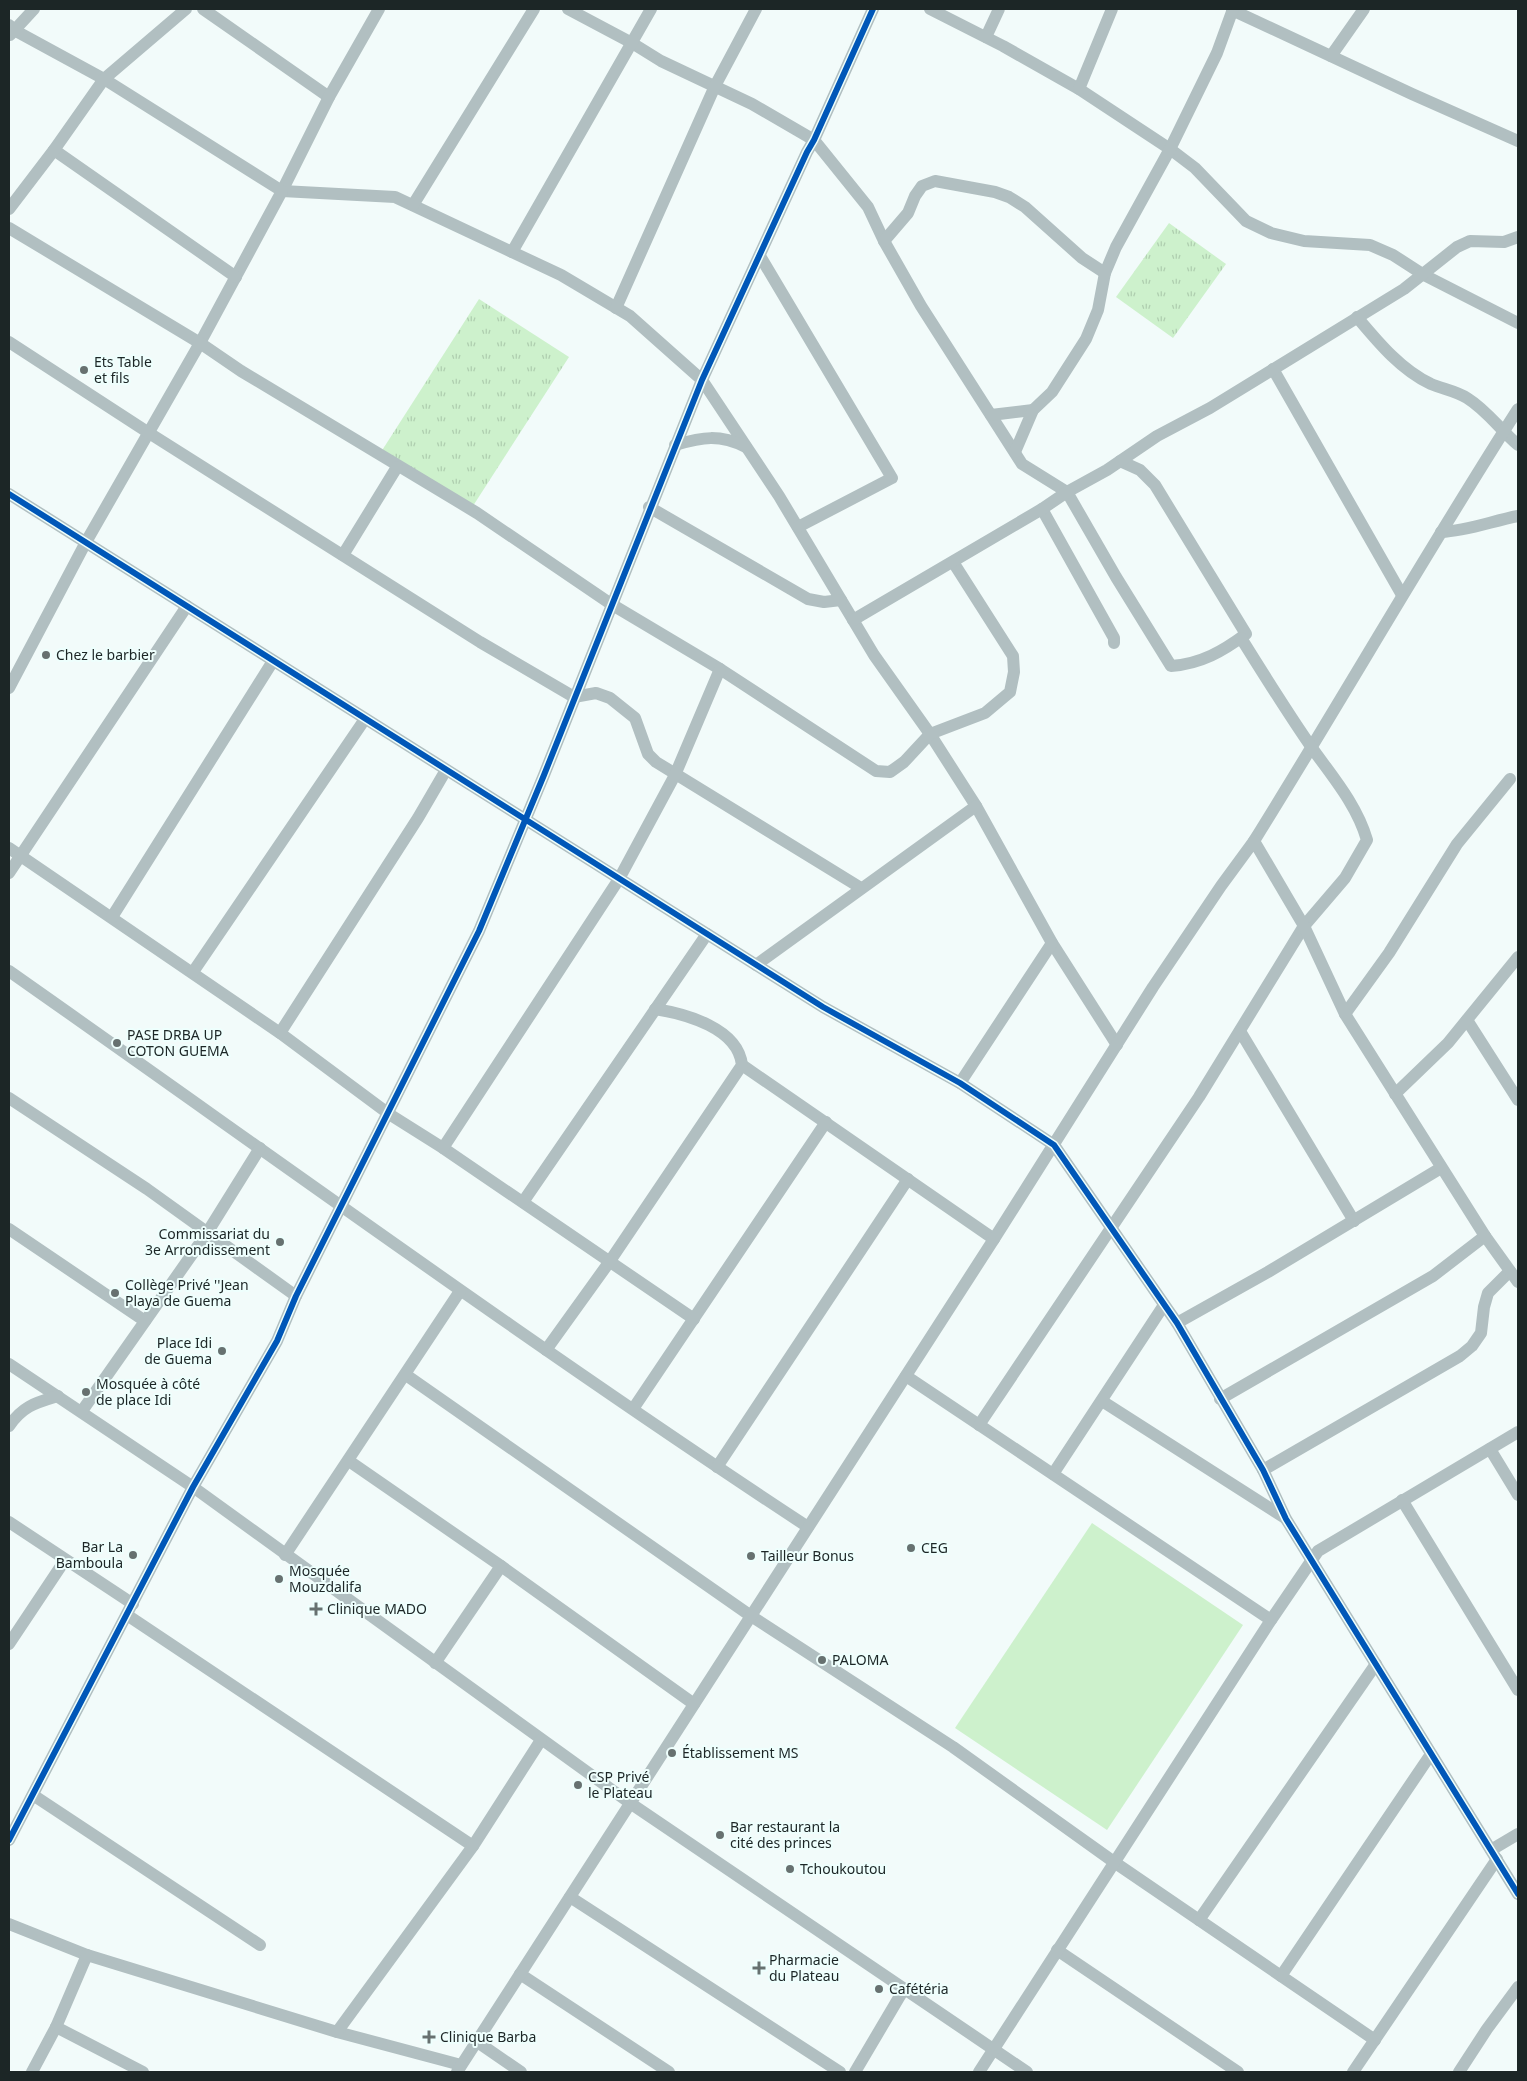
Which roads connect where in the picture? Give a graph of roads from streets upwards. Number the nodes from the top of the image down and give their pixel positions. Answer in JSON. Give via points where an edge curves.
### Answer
{"nodes":[{"id":1,"x":34,"y":9,"type":"edge"},
{"id":2,"x":186,"y":9,"type":"edge"},
{"id":3,"x":203,"y":9,"type":"edge"},
{"id":4,"x":380,"y":9,"type":"edge"},
{"id":5,"x":534,"y":9,"type":"edge"},
{"id":6,"x":568,"y":9,"type":"edge"},
{"id":7,"x":651,"y":9,"type":"edge"},
{"id":8,"x":756,"y":9,"type":"edge"},
{"id":9,"x":873,"y":9,"type":"edge"},
{"id":10,"x":930,"y":9,"type":"edge"},
{"id":11,"x":998,"y":9,"type":"edge"},
{"id":12,"x":1112,"y":9,"type":"edge"},
{"id":13,"x":1232,"y":9,"type":"edge"},
{"id":14,"x":1364,"y":9,"type":"edge"},
{"id":15,"x":10,"y":30,"type":"edge"},
{"id":16,"x":986,"y":37,"type":"junction"},
{"id":17,"x":632,"y":43,"type":"junction"},
{"id":18,"x":1331,"y":56,"type":"junction"},
{"id":19,"x":104,"y":79,"type":"junction"},
{"id":20,"x":715,"y":86,"type":"junction"},
{"id":21,"x":1079,"y":90,"type":"junction"},
{"id":22,"x":329,"y":97,"type":"junction"},
{"id":23,"x":814,"y":140,"type":"junction"},
{"id":24,"x":1518,"y":140,"type":"edge"},
{"id":25,"x":1170,"y":149,"type":"junction"},
{"id":26,"x":54,"y":150,"type":"junction"},
{"id":27,"x":282,"y":191,"type":"junction"},
{"id":28,"x":414,"y":205,"type":"junction"},
{"id":29,"x":9,"y":209,"type":"edge"},
{"id":30,"x":9,"y":228,"type":"edge"},
{"id":31,"x":1518,"y":237,"type":"edge"},
{"id":32,"x":884,"y":241,"type":"junction"},
{"id":33,"x":512,"y":252,"type":"junction"},
{"id":34,"x":760,"y":256,"type":"junction"},
{"id":35,"x":1105,"y":273,"type":"junction"},
{"id":36,"x":1424,"y":275,"type":"junction"},
{"id":37,"x":236,"y":277,"type":"junction"},
{"id":38,"x":616,"y":308,"type":"junction"},
{"id":39,"x":1357,"y":317,"type":"junction"},
{"id":40,"x":1518,"y":323,"type":"edge"},
{"id":41,"x":9,"y":342,"type":"edge"},
{"id":42,"x":200,"y":343,"type":"junction"},
{"id":43,"x":1273,"y":369,"type":"junction"},
{"id":44,"x":702,"y":380,"type":"junction"},
{"id":45,"x":1518,"y":409,"type":"edge"},
{"id":46,"x":1033,"y":410,"type":"junction"},
{"id":47,"x":991,"y":415,"type":"junction"},
{"id":48,"x":1504,"y":432,"type":"junction"},
{"id":49,"x":149,"y":433,"type":"junction"},
{"id":50,"x":675,"y":446,"type":"junction"},
{"id":51,"x":1518,"y":446,"type":"edge"},
{"id":52,"x":746,"y":447,"type":"junction"},
{"id":53,"x":1015,"y":452,"type":"junction"},
{"id":54,"x":1120,"y":461,"type":"junction"},
{"id":55,"x":397,"y":467,"type":"junction"},
{"id":56,"x":1067,"y":492,"type":"junction"},
{"id":57,"x":11,"y":499,"type":"edge"},
{"id":58,"x":649,"y":507,"type":"junction"},
{"id":59,"x":1042,"y":509,"type":"junction"},
{"id":60,"x":1518,"y":516,"type":"edge"},
{"id":61,"x":798,"y":527,"type":"junction"},
{"id":62,"x":1441,"y":532,"type":"junction"},
{"id":63,"x":86,"y":542,"type":"junction"},
{"id":64,"x":343,"y":556,"type":"junction"},
{"id":65,"x":952,"y":562,"type":"junction"},
{"id":66,"x":1402,"y":595,"type":"junction"},
{"id":67,"x":841,"y":600,"type":"junction"},
{"id":68,"x":611,"y":604,"type":"junction"},
{"id":69,"x":187,"y":606,"type":"junction"},
{"id":70,"x":853,"y":620,"type":"junction"},
{"id":71,"x":1241,"y":638,"type":"junction"},
{"id":72,"x":1114,"y":643,"type":"dead end"},
{"id":73,"x":273,"y":660,"type":"junction"},
{"id":74,"x":720,"y":668,"type":"junction"},
{"id":75,"x":9,"y":688,"type":"edge"},
{"id":76,"x":574,"y":696,"type":"junction"},
{"id":77,"x":365,"y":719,"type":"junction"},
{"id":78,"x":930,"y":734,"type":"junction"},
{"id":79,"x":1312,"y":748,"type":"junction"},
{"id":80,"x":446,"y":770,"type":"junction"},
{"id":81,"x":675,"y":775,"type":"junction"},
{"id":82,"x":1510,"y":779,"type":"dead end"},
{"id":83,"x":976,"y":806,"type":"junction"},
{"id":84,"x":525,"y":819,"type":"junction"},
{"id":85,"x":1254,"y":842,"type":"junction"},
{"id":86,"x":9,"y":848,"type":"edge"},
{"id":87,"x":21,"y":856,"type":"junction"},
{"id":88,"x":9,"y":873,"type":"edge"},
{"id":89,"x":619,"y":879,"type":"junction"},
{"id":90,"x":861,"y":888,"type":"junction"},
{"id":91,"x":112,"y":917,"type":"junction"},
{"id":92,"x":1304,"y":926,"type":"junction"},
{"id":93,"x":707,"y":934,"type":"junction"},
{"id":94,"x":1052,"y":943,"type":"junction"},
{"id":95,"x":1518,"y":958,"type":"edge"},
{"id":96,"x":756,"y":965,"type":"junction"},
{"id":97,"x":9,"y":971,"type":"edge"},
{"id":98,"x":193,"y":972,"type":"junction"},
{"id":99,"x":655,"y":1008,"type":"junction"},
{"id":100,"x":1345,"y":1014,"type":"junction"},
{"id":101,"x":1467,"y":1020,"type":"junction"},
{"id":102,"x":1240,"y":1031,"type":"junction"},
{"id":103,"x":280,"y":1033,"type":"junction"},
{"id":104,"x":1117,"y":1045,"type":"junction"},
{"id":105,"x":742,"y":1065,"type":"junction"},
{"id":106,"x":960,"y":1083,"type":"junction"},
{"id":107,"x":1395,"y":1094,"type":"junction"},
{"id":108,"x":9,"y":1098,"type":"edge"},
{"id":109,"x":1518,"y":1100,"type":"edge"},
{"id":110,"x":389,"y":1114,"type":"junction"},
{"id":111,"x":826,"y":1122,"type":"junction"},
{"id":112,"x":1054,"y":1145,"type":"junction"},
{"id":113,"x":260,"y":1148,"type":"junction"},
{"id":114,"x":443,"y":1148,"type":"junction"},
{"id":115,"x":1441,"y":1168,"type":"junction"},
{"id":116,"x":908,"y":1179,"type":"junction"},
{"id":117,"x":523,"y":1202,"type":"junction"},
{"id":118,"x":342,"y":1206,"type":"junction"},
{"id":119,"x":1354,"y":1221,"type":"junction"},
{"id":120,"x":1111,"y":1227,"type":"junction"},
{"id":121,"x":9,"y":1229,"type":"edge"},
{"id":122,"x":207,"y":1233,"type":"junction"},
{"id":123,"x":1485,"y":1236,"type":"junction"},
{"id":124,"x":994,"y":1239,"type":"junction"},
{"id":125,"x":610,"y":1261,"type":"junction"},
{"id":126,"x":1510,"y":1270,"type":"junction"},
{"id":127,"x":1518,"y":1282,"type":"edge"},
{"id":128,"x":460,"y":1291,"type":"junction"},
{"id":129,"x":296,"y":1296,"type":"junction"},
{"id":130,"x":1164,"y":1305,"type":"junction"},
{"id":131,"x":694,"y":1319,"type":"junction"},
{"id":132,"x":145,"y":1321,"type":"junction"},
{"id":133,"x":1177,"y":1323,"type":"junction"},
{"id":134,"x":546,"y":1350,"type":"junction"},
{"id":135,"x":9,"y":1364,"type":"edge"},
{"id":136,"x":406,"y":1375,"type":"junction"},
{"id":137,"x":906,"y":1376,"type":"junction"},
{"id":138,"x":58,"y":1396,"type":"junction"},
{"id":139,"x":1220,"y":1399,"type":"junction"},
{"id":140,"x":1102,"y":1401,"type":"junction"},
{"id":141,"x":633,"y":1409,"type":"junction"},
{"id":142,"x":82,"y":1411,"type":"junction"},
{"id":143,"x":979,"y":1425,"type":"junction"},
{"id":144,"x":9,"y":1426,"type":"edge"},
{"id":145,"x":1518,"y":1432,"type":"edge"},
{"id":146,"x":1490,"y":1449,"type":"junction"},
{"id":147,"x":349,"y":1461,"type":"junction"},
{"id":148,"x":717,"y":1467,"type":"junction"},
{"id":149,"x":1263,"y":1470,"type":"junction"},
{"id":150,"x":1053,"y":1474,"type":"junction"},
{"id":151,"x":193,"y":1487,"type":"junction"},
{"id":152,"x":1518,"y":1495,"type":"edge"},
{"id":153,"x":1402,"y":1500,"type":"junction"},
{"id":154,"x":1286,"y":1519,"type":"junction"},
{"id":155,"x":9,"y":1522,"type":"edge"},
{"id":156,"x":808,"y":1527,"type":"junction"},
{"id":157,"x":285,"y":1555,"type":"junction"},
{"id":158,"x":66,"y":1560,"type":"junction"},
{"id":159,"x":1311,"y":1560,"type":"junction"},
{"id":160,"x":501,"y":1566,"type":"junction"},
{"id":161,"x":130,"y":1610,"type":"junction"},
{"id":162,"x":751,"y":1616,"type":"junction"},
{"id":163,"x":1271,"y":1620,"type":"junction"},
{"id":164,"x":9,"y":1644,"type":"edge"},
{"id":165,"x":435,"y":1663,"type":"junction"},
{"id":166,"x":1376,"y":1664,"type":"junction"},
{"id":167,"x":1518,"y":1690,"type":"edge"},
{"id":168,"x":694,"y":1704,"type":"junction"},
{"id":169,"x":541,"y":1740,"type":"junction"},
{"id":170,"x":1431,"y":1754,"type":"junction"},
{"id":171,"x":32,"y":1795,"type":"junction"},
{"id":172,"x":630,"y":1802,"type":"junction"},
{"id":173,"x":1518,"y":1834,"type":"edge"},
{"id":174,"x":9,"y":1840,"type":"edge"},
{"id":175,"x":473,"y":1846,"type":"junction"},
{"id":176,"x":1494,"y":1855,"type":"junction"},
{"id":177,"x":1114,"y":1862,"type":"junction"},
{"id":178,"x":1518,"y":1894,"type":"edge"},
{"id":179,"x":570,"y":1897,"type":"junction"},
{"id":180,"x":1199,"y":1920,"type":"junction"},
{"id":181,"x":9,"y":1924,"type":"edge"},
{"id":182,"x":260,"y":1945,"type":"dead end"},
{"id":183,"x":1057,"y":1950,"type":"junction"},
{"id":184,"x":87,"y":1955,"type":"junction"},
{"id":185,"x":520,"y":1974,"type":"junction"},
{"id":186,"x":1281,"y":1976,"type":"junction"},
{"id":187,"x":1518,"y":1987,"type":"edge"},
{"id":188,"x":904,"y":1989,"type":"junction"},
{"id":189,"x":56,"y":2027,"type":"junction"},
{"id":190,"x":337,"y":2032,"type":"junction"},
{"id":191,"x":1375,"y":2040,"type":"junction"},
{"id":192,"x":476,"y":2041,"type":"junction"},
{"id":193,"x":994,"y":2049,"type":"junction"},
{"id":194,"x":459,"y":2068,"type":"edge"},
{"id":195,"x":32,"y":2072,"type":"edge"},
{"id":196,"x":144,"y":2072,"type":"edge"},
{"id":197,"x":522,"y":2072,"type":"edge"},
{"id":198,"x":669,"y":2072,"type":"edge"},
{"id":199,"x":840,"y":2072,"type":"edge"},
{"id":200,"x":855,"y":2072,"type":"edge"},
{"id":201,"x":979,"y":2072,"type":"edge"},
{"id":202,"x":1027,"y":2072,"type":"edge"},
{"id":203,"x":1238,"y":2072,"type":"edge"},
{"id":204,"x":1353,"y":2072,"type":"edge"},
{"id":205,"x":1459,"y":2072,"type":"edge"}],
"edges":[{"from":1,"to":15,"type":"street"},
{"from":2,"to":19,"type":"street"},
{"from":3,"to":22,"type":"street"},
{"from":4,"to":22,"type":"street"},
{"from":5,"to":28,"type":"street"},
{"from":6,"to":17,"type":"street"},
{"from":7,"to":17,"type":"street"},
{"from":8,"to":20,"type":"street"},
{"from":9,"to":23,"type":"street"},
{"from":10,"to":16,"type":"street"},
{"from":11,"to":16,"type":"street"},
{"from":12,"to":21,"type":"street"},
{"from":13,"to":18,"type":"street"},
{"from":13,"to":25,"type":"street","via":[[1217,53]]},
{"from":14,"to":18,"type":"street"},
{"from":15,"to":19,"type":"street"},
{"from":16,"to":21,"type":"street"},
{"from":17,"to":20,"type":"street","via":[[660,61]]},
{"from":17,"to":33,"type":"street"},
{"from":18,"to":24,"type":"street"},
{"from":19,"to":26,"type":"street"},
{"from":19,"to":27,"type":"street"},
{"from":20,"to":23,"type":"street"},
{"from":20,"to":38,"type":"street"},
{"from":21,"to":25,"type":"street"},
{"from":22,"to":27,"type":"street"},
{"from":23,"to":32,"type":"street","via":[[868,207]]},
{"from":23,"to":34,"type":"street"},
{"from":25,"to":35,"type":"street","via":[[1124,231]]},
{"from":25,"to":36,"type":"street","via":[[1195,168],[1246,220],[1270,233],[1304,241],[1370,245]]},
{"from":26,"to":29,"type":"street"},
{"from":26,"to":37,"type":"street"},
{"from":27,"to":28,"type":"street","via":[[395,197]]},
{"from":27,"to":37,"type":"street"},
{"from":28,"to":33,"type":"street"},
{"from":30,"to":42,"type":"street"},
{"from":31,"to":36,"type":"street","via":[[1504,242],[1470,241],[1457,247]]},
{"from":32,"to":35,"type":"street","via":[[908,213],[922,186],[935,181],[1009,197],[1025,207],[1082,258]]},
{"from":32,"to":47,"type":"street","via":[[921,306]]},
{"from":33,"to":38,"type":"street","via":[[561,275]]},
{"from":34,"to":44,"type":"street"},
{"from":34,"to":61,"type":"street","via":[[892,478]]},
{"from":35,"to":46,"type":"street","via":[[1098,310],[1086,339],[1052,392]]},
{"from":36,"to":39,"type":"street"},
{"from":36,"to":40,"type":"street"},
{"from":37,"to":42,"type":"street"},
{"from":38,"to":44,"type":"street","via":[[630,316]]},
{"from":39,"to":43,"type":"street"},
{"from":39,"to":48,"type":"street","via":[[1381,346],[1417,375],[1466,398],[1485,411]]},
{"from":41,"to":49,"type":"street"},
{"from":42,"to":49,"type":"street"},
{"from":42,"to":55,"type":"street"},
{"from":43,"to":54,"type":"street"},
{"from":43,"to":66,"type":"street"},
{"from":44,"to":50,"type":"street"},
{"from":44,"to":52,"type":"street"},
{"from":45,"to":48,"type":"street"},
{"from":46,"to":47,"type":"street"},
{"from":46,"to":53,"type":"street"},
{"from":47,"to":53,"type":"street"},
{"from":48,"to":51,"type":"street"},
{"from":48,"to":62,"type":"street"},
{"from":49,"to":63,"type":"street"},
{"from":49,"to":64,"type":"street"},
{"from":50,"to":52,"type":"street","via":[[698,438],[715,438]]},
{"from":50,"to":58,"type":"street"},
{"from":52,"to":61,"type":"street"},
{"from":53,"to":56,"type":"street","via":[[1022,464]]},
{"from":54,"to":56,"type":"street"},
{"from":54,"to":71,"type":"street","via":[[1140,470],[1155,485],[1246,634]]},
{"from":55,"to":64,"type":"street"},
{"from":55,"to":68,"type":"street","via":[[477,513]]},
{"from":56,"to":59,"type":"street"},
{"from":56,"to":71,"type":"street","via":[[1171,666],[1188,665],[1218,654]]},
{"from":57,"to":63,"type":"street"},
{"from":58,"to":67,"type":"street","via":[[808,599],[824,602]]},
{"from":58,"to":68,"type":"street"},
{"from":59,"to":65,"type":"street"},
{"from":59,"to":72,"type":"street"},
{"from":60,"to":62,"type":"street","via":[[1457,532]]},
{"from":61,"to":67,"type":"street"},
{"from":62,"to":66,"type":"street"},
{"from":63,"to":69,"type":"street"},
{"from":63,"to":75,"type":"street"},
{"from":64,"to":76,"type":"street","via":[[480,642]]},
{"from":65,"to":70,"type":"street"},
{"from":65,"to":78,"type":"street","via":[[1013,656],[1014,672],[1010,692],[985,713]]},
{"from":66,"to":79,"type":"street"},
{"from":67,"to":70,"type":"street"},
{"from":68,"to":74,"type":"street"},
{"from":68,"to":76,"type":"street"},
{"from":69,"to":73,"type":"street"},
{"from":69,"to":87,"type":"street"},
{"from":70,"to":78,"type":"street"},
{"from":71,"to":79,"type":"street"},
{"from":73,"to":77,"type":"street"},
{"from":73,"to":91,"type":"street"},
{"from":74,"to":78,"type":"street","via":[[876,770],[890,772]]},
{"from":74,"to":81,"type":"street"},
{"from":76,"to":81,"type":"street","via":[[596,693],[610,698],[628,712],[635,718],[648,754]]},
{"from":76,"to":84,"type":"street"},
{"from":77,"to":80,"type":"street"},
{"from":77,"to":98,"type":"street"},
{"from":78,"to":83,"type":"street"},
{"from":79,"to":85,"type":"street"},
{"from":79,"to":92,"type":"street","via":[[1333,775],[1367,840],[1345,878]]},
{"from":80,"to":84,"type":"street"},
{"from":80,"to":103,"type":"street"},
{"from":81,"to":89,"type":"street"},
{"from":81,"to":90,"type":"street"},
{"from":82,"to":100,"type":"street","via":[[1457,844],[1389,953]]},
{"from":83,"to":90,"type":"street"},
{"from":83,"to":94,"type":"street"},
{"from":84,"to":89,"type":"street"},
{"from":84,"to":110,"type":"street","via":[[479,931]]},
{"from":85,"to":92,"type":"street"},
{"from":85,"to":104,"type":"street","via":[[1221,886]]},
{"from":86,"to":87,"type":"street"},
{"from":87,"to":88,"type":"street"},
{"from":87,"to":91,"type":"street"},
{"from":89,"to":93,"type":"street"},
{"from":89,"to":114,"type":"street"},
{"from":90,"to":96,"type":"street"},
{"from":91,"to":98,"type":"street"},
{"from":92,"to":100,"type":"street"},
{"from":92,"to":102,"type":"street"},
{"from":93,"to":96,"type":"street"},
{"from":93,"to":99,"type":"street"},
{"from":94,"to":104,"type":"street"},
{"from":94,"to":106,"type":"street"},
{"from":95,"to":101,"type":"street"},
{"from":96,"to":106,"type":"street","via":[[823,1008]]},
{"from":97,"to":113,"type":"street"},
{"from":98,"to":103,"type":"street"},
{"from":99,"to":105,"type":"street","via":[[686,1016],[725,1036],[737,1047]]},
{"from":99,"to":117,"type":"street"},
{"from":100,"to":107,"type":"street"},
{"from":101,"to":107,"type":"street"},
{"from":101,"to":109,"type":"street"},
{"from":102,"to":119,"type":"street"},
{"from":102,"to":120,"type":"street"},
{"from":103,"to":110,"type":"street"},
{"from":104,"to":112,"type":"street"},
{"from":105,"to":111,"type":"street"},
{"from":105,"to":125,"type":"street"},
{"from":106,"to":112,"type":"street"},
{"from":107,"to":115,"type":"street"},
{"from":108,"to":122,"type":"street","via":[[147,1189]]},
{"from":110,"to":114,"type":"street"},
{"from":110,"to":118,"type":"street"},
{"from":111,"to":116,"type":"street"},
{"from":111,"to":131,"type":"street"},
{"from":112,"to":120,"type":"street"},
{"from":112,"to":124,"type":"street"},
{"from":113,"to":118,"type":"street"},
{"from":113,"to":122,"type":"street"},
{"from":114,"to":117,"type":"street"},
{"from":115,"to":119,"type":"street"},
{"from":115,"to":123,"type":"street"},
{"from":116,"to":124,"type":"street"},
{"from":116,"to":148,"type":"street"},
{"from":117,"to":125,"type":"street"},
{"from":118,"to":128,"type":"street"},
{"from":118,"to":129,"type":"street"},
{"from":119,"to":133,"type":"street"},
{"from":120,"to":130,"type":"street"},
{"from":120,"to":143,"type":"street"},
{"from":121,"to":132,"type":"street"},
{"from":122,"to":129,"type":"street"},
{"from":122,"to":132,"type":"street"},
{"from":123,"to":126,"type":"street"},
{"from":123,"to":139,"type":"street","via":[[1433,1276]]},
{"from":124,"to":137,"type":"street"},
{"from":125,"to":131,"type":"street"},
{"from":125,"to":134,"type":"street"},
{"from":126,"to":127,"type":"street"},
{"from":126,"to":149,"type":"street","via":[[1488,1293],[1481,1333],[1460,1356]]},
{"from":128,"to":134,"type":"street"},
{"from":128,"to":136,"type":"street"},
{"from":129,"to":151,"type":"street","via":[[277,1341]]},
{"from":130,"to":133,"type":"street"},
{"from":130,"to":140,"type":"street"},
{"from":131,"to":141,"type":"street"},
{"from":132,"to":142,"type":"street"},
{"from":133,"to":139,"type":"street"},
{"from":134,"to":141,"type":"street"},
{"from":135,"to":138,"type":"street"},
{"from":136,"to":147,"type":"street"},
{"from":136,"to":162,"type":"street"},
{"from":137,"to":143,"type":"street"},
{"from":137,"to":156,"type":"street"},
{"from":138,"to":142,"type":"street"},
{"from":138,"to":144,"type":"street","via":[[30,1404]]},
{"from":139,"to":149,"type":"street"},
{"from":140,"to":150,"type":"street"},
{"from":140,"to":154,"type":"street"},
{"from":141,"to":148,"type":"street"},
{"from":142,"to":151,"type":"street"},
{"from":143,"to":150,"type":"street"},
{"from":145,"to":146,"type":"street"},
{"from":146,"to":152,"type":"street"},
{"from":146,"to":153,"type":"street"},
{"from":147,"to":157,"type":"street"},
{"from":147,"to":160,"type":"street"},
{"from":148,"to":156,"type":"street"},
{"from":149,"to":154,"type":"street"},
{"from":150,"to":163,"type":"street"},
{"from":151,"to":157,"type":"street"},
{"from":151,"to":161,"type":"street"},
{"from":153,"to":159,"type":"street","via":[[1330,1542]]},
{"from":153,"to":167,"type":"street"},
{"from":154,"to":159,"type":"street"},
{"from":155,"to":158,"type":"street"},
{"from":156,"to":162,"type":"street"},
{"from":157,"to":165,"type":"street"},
{"from":158,"to":161,"type":"street"},
{"from":158,"to":164,"type":"street"},
{"from":159,"to":163,"type":"street"},
{"from":159,"to":166,"type":"street"},
{"from":160,"to":165,"type":"street"},
{"from":160,"to":168,"type":"street"},
{"from":161,"to":171,"type":"street"},
{"from":161,"to":175,"type":"street"},
{"from":162,"to":168,"type":"street"},
{"from":162,"to":177,"type":"street","via":[[953,1748]]},
{"from":163,"to":177,"type":"street"},
{"from":165,"to":169,"type":"street"},
{"from":166,"to":170,"type":"street"},
{"from":166,"to":180,"type":"street"},
{"from":168,"to":172,"type":"street"},
{"from":169,"to":172,"type":"street"},
{"from":169,"to":175,"type":"street"},
{"from":170,"to":176,"type":"street"},
{"from":170,"to":186,"type":"street"},
{"from":171,"to":174,"type":"street"},
{"from":171,"to":182,"type":"street"},
{"from":172,"to":179,"type":"street"},
{"from":172,"to":188,"type":"street"},
{"from":173,"to":176,"type":"street"},
{"from":175,"to":190,"type":"street"},
{"from":176,"to":178,"type":"street"},
{"from":176,"to":191,"type":"street"},
{"from":177,"to":180,"type":"street"},
{"from":177,"to":183,"type":"street"},
{"from":179,"to":185,"type":"street"},
{"from":179,"to":199,"type":"street"},
{"from":180,"to":186,"type":"street"},
{"from":181,"to":184,"type":"street"},
{"from":183,"to":193,"type":"street"},
{"from":183,"to":203,"type":"street"},
{"from":184,"to":189,"type":"street"},
{"from":184,"to":190,"type":"street"},
{"from":185,"to":192,"type":"street"},
{"from":185,"to":198,"type":"street"},
{"from":186,"to":191,"type":"street"},
{"from":187,"to":205,"type":"street"},
{"from":188,"to":193,"type":"street"},
{"from":188,"to":200,"type":"street"},
{"from":189,"to":195,"type":"street"},
{"from":189,"to":196,"type":"street"},
{"from":190,"to":194,"type":"street"},
{"from":191,"to":204,"type":"street"},
{"from":192,"to":194,"type":"street"},
{"from":192,"to":197,"type":"street"},
{"from":193,"to":201,"type":"street"},
{"from":193,"to":202,"type":"street"}]}
